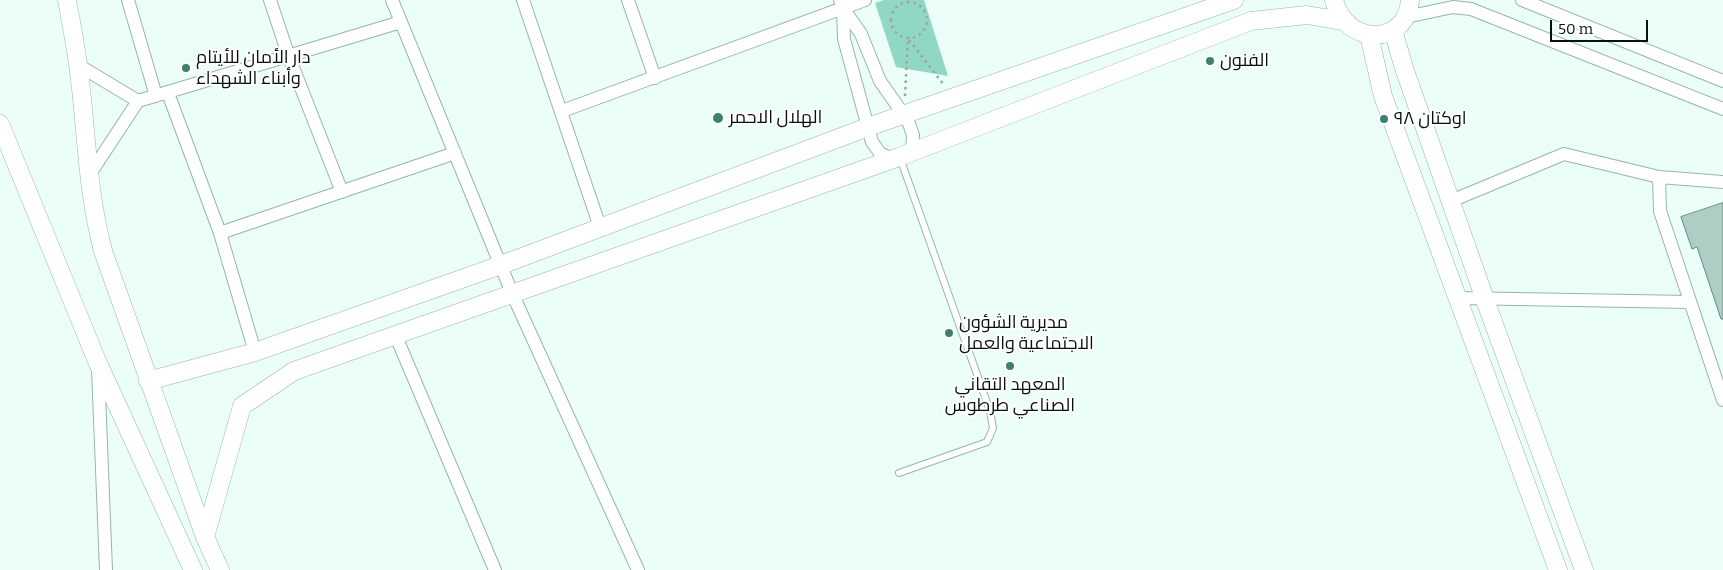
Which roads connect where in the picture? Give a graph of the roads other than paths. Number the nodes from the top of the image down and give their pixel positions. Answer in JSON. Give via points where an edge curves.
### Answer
{"nodes":[{"id":1,"x":67,"y":0,"type":"edge"},
{"id":2,"x":128,"y":0,"type":"edge"},
{"id":3,"x":270,"y":0,"type":"edge"},
{"id":4,"x":392,"y":0,"type":"edge"},
{"id":5,"x":523,"y":0,"type":"edge"},
{"id":6,"x":628,"y":0,"type":"edge"},
{"id":7,"x":865,"y":0,"type":"edge"},
{"id":8,"x":1234,"y":0,"type":"edge"},
{"id":9,"x":1334,"y":0,"type":"edge"},
{"id":10,"x":1522,"y":0,"type":"edge"},
{"id":11,"x":841,"y":4,"type":"edge"},
{"id":12,"x":1408,"y":8,"type":"edge"},
{"id":13,"x":1342,"y":21,"type":"junction"},
{"id":14,"x":401,"y":22,"type":"junction"},
{"id":15,"x":1393,"y":30,"type":"junction"},
{"id":16,"x":1369,"y":35,"type":"junction"},
{"id":17,"x":289,"y":57,"type":"junction"},
{"id":18,"x":78,"y":65,"type":"junction"},
{"id":19,"x":655,"y":78,"type":"junction"},
{"id":20,"x":1723,"y":81,"type":"edge"},
{"id":21,"x":162,"y":94,"type":"junction"},
{"id":22,"x":138,"y":101,"type":"junction"},
{"id":23,"x":1723,"y":109,"type":"edge"},
{"id":24,"x":562,"y":111,"type":"junction"},
{"id":25,"x":904,"y":115,"type":"junction"},
{"id":26,"x":0,"y":124,"type":"edge"},
{"id":27,"x":868,"y":127,"type":"junction"},
{"id":28,"x":454,"y":153,"type":"junction"},
{"id":29,"x":901,"y":156,"type":"junction"},
{"id":30,"x":88,"y":177,"type":"junction"},
{"id":31,"x":1658,"y":177,"type":"junction"},
{"id":32,"x":1723,"y":182,"type":"edge"},
{"id":33,"x":342,"y":192,"type":"junction"},
{"id":34,"x":1451,"y":201,"type":"junction"},
{"id":35,"x":600,"y":227,"type":"junction"},
{"id":36,"x":220,"y":233,"type":"junction"},
{"id":37,"x":501,"y":265,"type":"junction"},
{"id":38,"x":512,"y":294,"type":"junction"},
{"id":39,"x":1458,"y":298,"type":"junction"},
{"id":40,"x":1485,"y":298,"type":"junction"},
{"id":41,"x":1690,"y":302,"type":"junction"},
{"id":42,"x":395,"y":334,"type":"junction"},
{"id":43,"x":255,"y":352,"type":"junction"},
{"id":44,"x":97,"y":361,"type":"junction"},
{"id":45,"x":148,"y":381,"type":"junction"},
{"id":46,"x":1723,"y":400,"type":"edge"},
{"id":47,"x":899,"y":473,"type":"dead end"},
{"id":48,"x":205,"y":537,"type":"junction"},
{"id":49,"x":106,"y":570,"type":"edge"},
{"id":50,"x":193,"y":570,"type":"edge"},
{"id":51,"x":220,"y":570,"type":"edge"},
{"id":52,"x":495,"y":570,"type":"edge"},
{"id":53,"x":638,"y":570,"type":"edge"},
{"id":54,"x":1558,"y":570,"type":"edge"},
{"id":55,"x":1584,"y":570,"type":"edge"}],
"edges":[{"from":1,"to":18,"type":"street"},
{"from":2,"to":21,"type":"street"},
{"from":3,"to":17,"type":"street"},
{"from":4,"to":14,"type":"street"},
{"from":5,"to":24,"type":"street"},
{"from":6,"to":19,"type":"street"},
{"from":7,"to":11,"type":"street"},
{"from":8,"to":25,"type":"street"},
{"from":9,"to":13,"type":"street"},
{"from":10,"to":20,"type":"street"},
{"from":11,"to":19,"type":"street"},
{"from":11,"to":25,"type":"street","via":[[861,34],[880,81]]},
{"from":11,"to":27,"type":"street","via":[[844,39]]},
{"from":12,"to":15,"type":"street"},
{"from":12,"to":23,"type":"street","via":[[1471,10]]},
{"from":13,"to":16,"type":"street"},
{"from":13,"to":29,"type":"street","via":[[1307,15],[1251,21]]},
{"from":14,"to":17,"type":"street"},
{"from":14,"to":28,"type":"street"},
{"from":15,"to":16,"type":"street"},
{"from":15,"to":34,"type":"street"},
{"from":16,"to":39,"type":"street","via":[[1382,96]]},
{"from":17,"to":21,"type":"street"},
{"from":17,"to":33,"type":"street"},
{"from":18,"to":22,"type":"street"},
{"from":18,"to":30,"type":"street"},
{"from":19,"to":24,"type":"street"},
{"from":21,"to":22,"type":"street"},
{"from":21,"to":36,"type":"street"},
{"from":22,"to":30,"type":"street"},
{"from":24,"to":35,"type":"street"},
{"from":25,"to":27,"type":"street"},
{"from":25,"to":29,"type":"street","via":[[913,135]]},
{"from":26,"to":44,"type":"street"},
{"from":27,"to":29,"type":"street","via":[[876,148]]},
{"from":27,"to":35,"type":"street"},
{"from":28,"to":33,"type":"street"},
{"from":28,"to":37,"type":"street"},
{"from":29,"to":38,"type":"street"},
{"from":29,"to":47,"type":"lane","via":[[990,410],[993,428],[986,442]]},
{"from":30,"to":45,"type":"street","via":[[103,251]]},
{"from":31,"to":32,"type":"street"},
{"from":31,"to":34,"type":"street","via":[[1564,154]]},
{"from":31,"to":41,"type":"street","via":[[1660,211]]},
{"from":33,"to":36,"type":"street"},
{"from":34,"to":40,"type":"street"},
{"from":35,"to":37,"type":"street"},
{"from":36,"to":43,"type":"street"},
{"from":37,"to":38,"type":"street"},
{"from":37,"to":43,"type":"street"},
{"from":38,"to":42,"type":"street"},
{"from":38,"to":53,"type":"street"},
{"from":39,"to":40,"type":"street"},
{"from":39,"to":54,"type":"street"},
{"from":40,"to":41,"type":"street"},
{"from":40,"to":55,"type":"street"},
{"from":41,"to":46,"type":"street"},
{"from":42,"to":48,"type":"street","via":[[294,371],[242,406]]},
{"from":42,"to":52,"type":"street"},
{"from":43,"to":45,"type":"street"},
{"from":44,"to":49,"type":"street"},
{"from":44,"to":50,"type":"street"},
{"from":45,"to":48,"type":"street"},
{"from":48,"to":51,"type":"street"}]}
